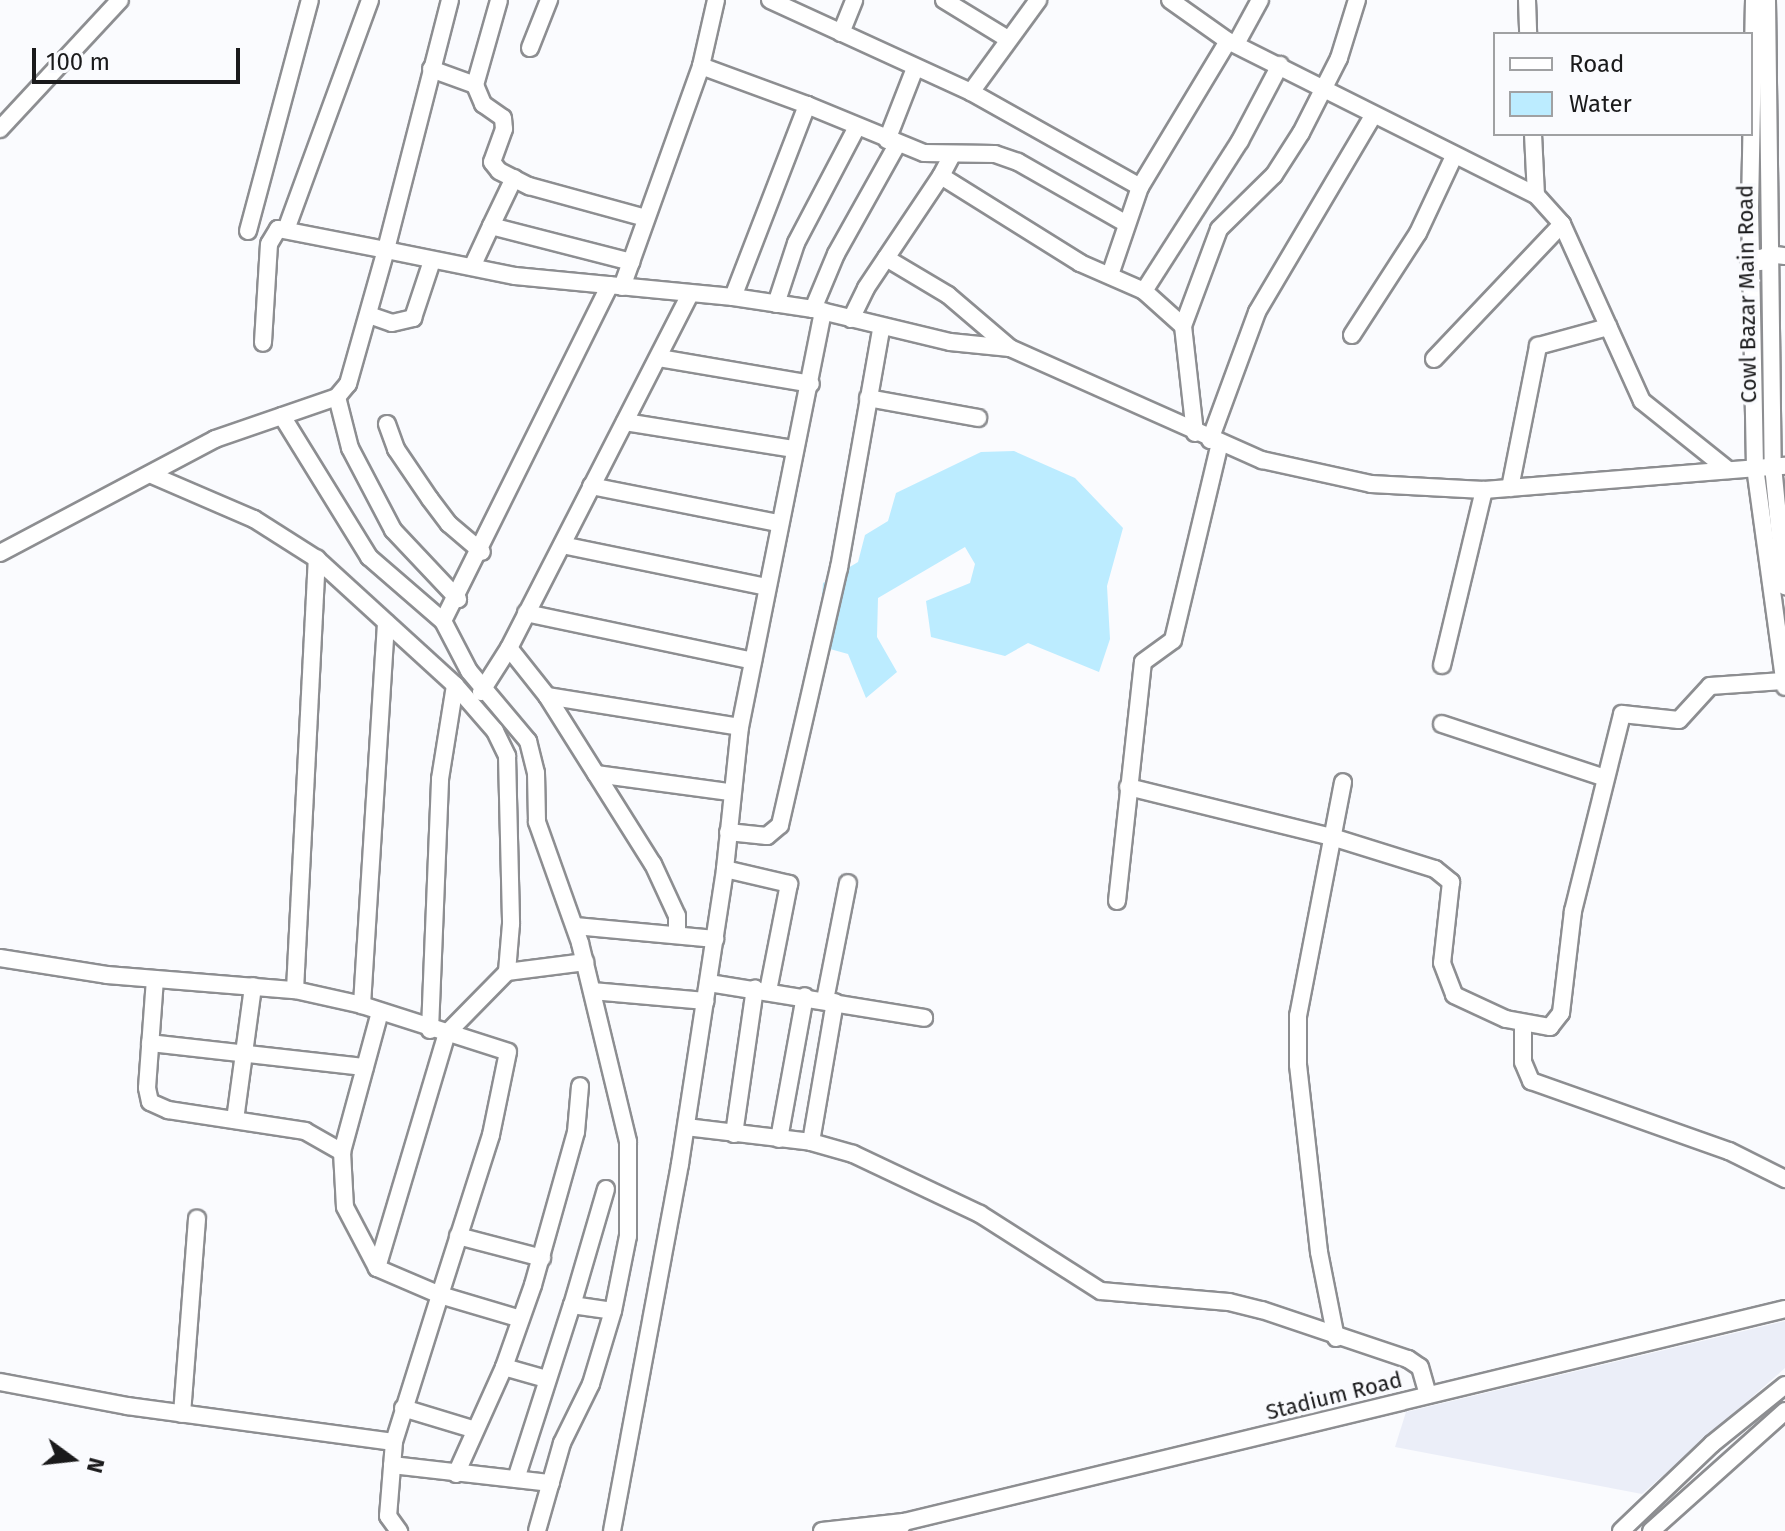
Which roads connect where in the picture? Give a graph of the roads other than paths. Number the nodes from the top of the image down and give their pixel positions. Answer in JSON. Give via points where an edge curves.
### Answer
{"nodes":[{"id":1,"x":120,"y":0,"type":"edge"},
{"id":2,"x":310,"y":0,"type":"edge"},
{"id":3,"x":370,"y":0,"type":"edge"},
{"id":4,"x":450,"y":0,"type":"edge"},
{"id":5,"x":499,"y":0,"type":"edge"},
{"id":6,"x":549,"y":0,"type":"edge"},
{"id":7,"x":716,"y":0,"type":"edge"},
{"id":8,"x":770,"y":0,"type":"edge"},
{"id":9,"x":854,"y":0,"type":"edge"},
{"id":10,"x":944,"y":0,"type":"edge"},
{"id":11,"x":1038,"y":0,"type":"edge"},
{"id":12,"x":1170,"y":0,"type":"edge"},
{"id":13,"x":1260,"y":0,"type":"edge"},
{"id":14,"x":1357,"y":0,"type":"edge"},
{"id":15,"x":1527,"y":0,"type":"edge"},
{"id":16,"x":1754,"y":0,"type":"edge"},
{"id":17,"x":1767,"y":0,"type":"edge"},
{"id":18,"x":1528,"y":32,"type":"edge"},
{"id":19,"x":841,"y":33,"type":"junction"},
{"id":20,"x":1008,"y":39,"type":"junction"},
{"id":21,"x":1232,"y":42,"type":"junction"},
{"id":22,"x":530,"y":48,"type":"dead end"},
{"id":23,"x":1280,"y":65,"type":"junction"},
{"id":24,"x":701,"y":66,"type":"junction"},
{"id":25,"x":915,"y":68,"type":"junction"},
{"id":26,"x":431,"y":69,"type":"junction"},
{"id":27,"x":475,"y":85,"type":"junction"},
{"id":28,"x":1324,"y":86,"type":"junction"},
{"id":29,"x":971,"y":92,"type":"junction"},
{"id":30,"x":807,"y":105,"type":"junction"},
{"id":31,"x":1373,"y":116,"type":"junction"},
{"id":32,"x":857,"y":127,"type":"junction"},
{"id":33,"x":0,"y":129,"type":"edge"},
{"id":34,"x":1533,"y":136,"type":"edge"},
{"id":35,"x":892,"y":143,"type":"junction"},
{"id":36,"x":1454,"y":156,"type":"junction"},
{"id":37,"x":951,"y":157,"type":"junction"},
{"id":38,"x":941,"y":176,"type":"junction"},
{"id":39,"x":514,"y":178,"type":"junction"},
{"id":40,"x":1140,"y":187,"type":"junction"},
{"id":41,"x":1536,"y":195,"type":"junction"},
{"id":42,"x":646,"y":218,"type":"junction"},
{"id":43,"x":1125,"y":223,"type":"junction"},
{"id":44,"x":1562,"y":224,"type":"junction"},
{"id":45,"x":491,"y":226,"type":"junction"},
{"id":46,"x":287,"y":227,"type":"junction"},
{"id":47,"x":248,"y":231,"type":"dead end"},
{"id":48,"x":386,"y":250,"type":"junction"},
{"id":49,"x":1768,"y":257,"type":"edge"},
{"id":50,"x":886,"y":258,"type":"junction"},
{"id":51,"x":432,"y":261,"type":"junction"},
{"id":52,"x":631,"y":262,"type":"junction"},
{"id":53,"x":472,"y":267,"type":"junction"},
{"id":54,"x":1110,"y":275,"type":"junction"},
{"id":55,"x":616,"y":286,"type":"junction"},
{"id":56,"x":1144,"y":291,"type":"junction"},
{"id":57,"x":690,"y":294,"type":"junction"},
{"id":58,"x":733,"y":297,"type":"junction"},
{"id":59,"x":776,"y":304,"type":"junction"},
{"id":60,"x":818,"y":310,"type":"junction"},
{"id":61,"x":369,"y":315,"type":"junction"},
{"id":62,"x":851,"y":319,"type":"junction"},
{"id":63,"x":1183,"y":326,"type":"junction"},
{"id":64,"x":1608,"y":327,"type":"junction"},
{"id":65,"x":881,"y":329,"type":"junction"},
{"id":66,"x":1352,"y":335,"type":"dead end"},
{"id":67,"x":263,"y":343,"type":"dead end"},
{"id":68,"x":1010,"y":348,"type":"junction"},
{"id":69,"x":659,"y":358,"type":"junction"},
{"id":70,"x":1434,"y":359,"type":"dead end"},
{"id":71,"x":811,"y":384,"type":"junction"},
{"id":72,"x":337,"y":397,"type":"junction"},
{"id":73,"x":868,"y":398,"type":"junction"},
{"id":74,"x":282,"y":416,"type":"junction"},
{"id":75,"x":978,"y":418,"type":"dead end"},
{"id":76,"x":625,"y":422,"type":"junction"},
{"id":77,"x":387,"y":424,"type":"dead end"},
{"id":78,"x":1209,"y":439,"type":"junction"},
{"id":79,"x":793,"y":449,"type":"junction"},
{"id":80,"x":1779,"y":466,"type":"edge"},
{"id":81,"x":1755,"y":467,"type":"junction"},
{"id":82,"x":1728,"y":470,"type":"junction"},
{"id":83,"x":154,"y":476,"type":"junction"},
{"id":84,"x":591,"y":486,"type":"junction"},
{"id":85,"x":1510,"y":488,"type":"junction"},
{"id":86,"x":1484,"y":490,"type":"junction"},
{"id":87,"x":778,"y":523,"type":"junction"},
{"id":88,"x":562,"y":545,"type":"junction"},
{"id":89,"x":482,"y":552,"type":"junction"},
{"id":90,"x":0,"y":553,"type":"edge"},
{"id":91,"x":317,"y":559,"type":"junction"},
{"id":92,"x":1785,"y":586,"type":"edge"},
{"id":93,"x":767,"y":587,"type":"junction"},
{"id":94,"x":458,"y":599,"type":"junction"},
{"id":95,"x":526,"y":613,"type":"junction"},
{"id":96,"x":443,"y":621,"type":"junction"},
{"id":97,"x":386,"y":623,"type":"junction"},
{"id":98,"x":509,"y":648,"type":"junction"},
{"id":99,"x":753,"y":661,"type":"junction"},
{"id":100,"x":1442,"y":665,"type":"dead end"},
{"id":101,"x":1784,"y":684,"type":"edge"},
{"id":102,"x":455,"y":685,"type":"junction"},
{"id":103,"x":485,"y":685,"type":"junction"},
{"id":104,"x":547,"y":696,"type":"junction"},
{"id":105,"x":473,"y":704,"type":"junction"},
{"id":106,"x":1442,"y":724,"type":"dead end"},
{"id":107,"x":740,"y":727,"type":"junction"},
{"id":108,"x":596,"y":774,"type":"junction"},
{"id":109,"x":1605,"y":778,"type":"junction"},
{"id":110,"x":1343,"y":782,"type":"dead end"},
{"id":111,"x":1128,"y":787,"type":"junction"},
{"id":112,"x":730,"y":792,"type":"junction"},
{"id":113,"x":728,"y":832,"type":"junction"},
{"id":114,"x":1332,"y":837,"type":"junction"},
{"id":115,"x":725,"y":869,"type":"junction"},
{"id":116,"x":848,"y":883,"type":"dead end"},
{"id":117,"x":1117,"y":901,"type":"dead end"},
{"id":118,"x":575,"y":926,"type":"junction"},
{"id":119,"x":677,"y":934,"type":"junction"},
{"id":120,"x":715,"y":939,"type":"junction"},
{"id":121,"x":0,"y":958,"type":"edge"},
{"id":122,"x":585,"y":962,"type":"junction"},
{"id":123,"x":507,"y":972,"type":"junction"},
{"id":124,"x":155,"y":979,"type":"junction"},
{"id":125,"x":709,"y":983,"type":"junction"},
{"id":126,"x":253,"y":986,"type":"junction"},
{"id":127,"x":295,"y":990,"type":"junction"},
{"id":128,"x":762,"y":990,"type":"junction"},
{"id":129,"x":592,"y":991,"type":"junction"},
{"id":130,"x":805,"y":996,"type":"junction"},
{"id":131,"x":706,"y":1001,"type":"junction"},
{"id":132,"x":830,"y":1001,"type":"junction"},
{"id":133,"x":362,"y":1005,"type":"junction"},
{"id":134,"x":380,"y":1012,"type":"junction"},
{"id":135,"x":924,"y":1018,"type":"dead end"},
{"id":136,"x":1523,"y":1024,"type":"junction"},
{"id":137,"x":438,"y":1032,"type":"junction"},
{"id":138,"x":150,"y":1043,"type":"junction"},
{"id":139,"x":245,"y":1051,"type":"junction"},
{"id":140,"x":365,"y":1067,"type":"junction"},
{"id":141,"x":580,"y":1086,"type":"dead end"},
{"id":142,"x":235,"y":1120,"type":"junction"},
{"id":143,"x":686,"y":1127,"type":"junction"},
{"id":144,"x":734,"y":1134,"type":"junction"},
{"id":145,"x":779,"y":1139,"type":"junction"},
{"id":146,"x":811,"y":1142,"type":"junction"},
{"id":147,"x":342,"y":1152,"type":"junction"},
{"id":148,"x":1785,"y":1179,"type":"edge"},
{"id":149,"x":606,"y":1189,"type":"dead end"},
{"id":150,"x":197,"y":1219,"type":"dead end"},
{"id":151,"x":458,"y":1236,"type":"junction"},
{"id":152,"x":542,"y":1258,"type":"junction"},
{"id":153,"x":377,"y":1268,"type":"junction"},
{"id":154,"x":440,"y":1295,"type":"junction"},
{"id":155,"x":572,"y":1305,"type":"junction"},
{"id":156,"x":1785,"y":1309,"type":"edge"},
{"id":157,"x":613,"y":1311,"type":"junction"},
{"id":158,"x":521,"y":1319,"type":"junction"},
{"id":159,"x":1336,"y":1338,"type":"junction"},
{"id":160,"x":504,"y":1367,"type":"junction"},
{"id":161,"x":546,"y":1379,"type":"junction"},
{"id":162,"x":0,"y":1382,"type":"edge"},
{"id":163,"x":1785,"y":1385,"type":"edge"},
{"id":164,"x":1427,"y":1391,"type":"junction"},
{"id":165,"x":403,"y":1408,"type":"junction"},
{"id":166,"x":1785,"y":1411,"type":"edge"},
{"id":167,"x":182,"y":1414,"type":"junction"},
{"id":168,"x":472,"y":1429,"type":"junction"},
{"id":169,"x":394,"y":1442,"type":"junction"},
{"id":170,"x":392,"y":1465,"type":"junction"},
{"id":171,"x":456,"y":1474,"type":"junction"},
{"id":172,"x":516,"y":1479,"type":"junction"},
{"id":173,"x":551,"y":1483,"type":"junction"},
{"id":174,"x":1664,"y":1488,"type":"junction"},
{"id":175,"x":1679,"y":1504,"type":"junction"},
{"id":176,"x":901,"y":1526,"type":"edge"},
{"id":177,"x":399,"y":1531,"type":"edge"},
{"id":178,"x":537,"y":1531,"type":"edge"},
{"id":179,"x":612,"y":1531,"type":"edge"},
{"id":180,"x":822,"y":1531,"type":"edge"},
{"id":181,"x":1621,"y":1531,"type":"edge"},
{"id":182,"x":1651,"y":1531,"type":"edge"}],
"edges":[{"from":1,"to":33,"type":"street"},
{"from":2,"to":47,"type":"street"},
{"from":3,"to":46,"type":"street"},
{"from":4,"to":26,"type":"street"},
{"from":5,"to":27,"type":"street"},
{"from":6,"to":22,"type":"street"},
{"from":7,"to":24,"type":"street"},
{"from":8,"to":19,"type":"street"},
{"from":9,"to":19,"type":"street"},
{"from":10,"to":20,"type":"street"},
{"from":11,"to":20,"type":"street"},
{"from":12,"to":21,"type":"street"},
{"from":13,"to":21,"type":"street"},
{"from":14,"to":28,"type":"street"},
{"from":15,"to":18,"type":"street"},
{"from":16,"to":49,"type":"street"},
{"from":17,"to":49,"type":"street","name":"Cowl Bazar Main Road"},
{"from":19,"to":25,"type":"street"},
{"from":20,"to":29,"type":"street"},
{"from":21,"to":23,"type":"street"},
{"from":21,"to":40,"type":"street"},
{"from":23,"to":28,"type":"street"},
{"from":23,"to":56,"type":"street","via":[[1240,141]]},
{"from":24,"to":30,"type":"street"},
{"from":24,"to":42,"type":"street"},
{"from":25,"to":29,"type":"street"},
{"from":25,"to":35,"type":"street"},
{"from":26,"to":27,"type":"street"},
{"from":26,"to":48,"type":"street"},
{"from":27,"to":39,"type":"street","via":[[483,104],[506,122],[493,167]]},
{"from":28,"to":31,"type":"street"},
{"from":28,"to":63,"type":"street","via":[[1274,175],[1219,229]]},
{"from":29,"to":40,"type":"street"},
{"from":30,"to":32,"type":"street"},
{"from":30,"to":58,"type":"street"},
{"from":31,"to":36,"type":"street"},
{"from":31,"to":78,"type":"street","via":[[1257,312]]},
{"from":32,"to":35,"type":"street"},
{"from":32,"to":59,"type":"street","via":[[796,243]]},
{"from":34,"to":41,"type":"street"},
{"from":35,"to":37,"type":"street"},
{"from":35,"to":60,"type":"street","via":[[836,254]]},
{"from":36,"to":41,"type":"street"},
{"from":36,"to":66,"type":"street","via":[[1418,233]]},
{"from":37,"to":38,"type":"street"},
{"from":37,"to":43,"type":"street","via":[[976,152],[1018,162]]},
{"from":38,"to":50,"type":"street"},
{"from":38,"to":54,"type":"street","via":[[1080,263]]},
{"from":39,"to":42,"type":"street"},
{"from":39,"to":45,"type":"street"},
{"from":40,"to":43,"type":"street"},
{"from":41,"to":44,"type":"street"},
{"from":42,"to":52,"type":"street"},
{"from":43,"to":54,"type":"street"},
{"from":44,"to":64,"type":"street"},
{"from":44,"to":70,"type":"street"},
{"from":45,"to":52,"type":"street"},
{"from":45,"to":53,"type":"street"},
{"from":46,"to":48,"type":"street"},
{"from":46,"to":67,"type":"street","via":[[273,233],[269,244]]},
{"from":48,"to":51,"type":"street"},
{"from":48,"to":61,"type":"street"},
{"from":49,"to":80,"type":"street","name":"Cowl Bazar Main Road"},
{"from":49,"to":81,"type":"street"},
{"from":50,"to":62,"type":"street"},
{"from":50,"to":68,"type":"street","via":[[948,295]]},
{"from":51,"to":53,"type":"street"},
{"from":51,"to":61,"type":"street","via":[[413,318],[392,323]]},
{"from":52,"to":55,"type":"street"},
{"from":53,"to":55,"type":"street"},
{"from":54,"to":56,"type":"street"},
{"from":55,"to":57,"type":"street"},
{"from":55,"to":89,"type":"street"},
{"from":56,"to":63,"type":"street"},
{"from":57,"to":58,"type":"street"},
{"from":57,"to":69,"type":"street"},
{"from":58,"to":59,"type":"street"},
{"from":59,"to":60,"type":"street"},
{"from":60,"to":62,"type":"street"},
{"from":60,"to":71,"type":"street"},
{"from":61,"to":72,"type":"street","via":[[348,384]]},
{"from":62,"to":65,"type":"street"},
{"from":63,"to":78,"type":"street"},
{"from":64,"to":82,"type":"street","via":[[1642,401]]},
{"from":64,"to":85,"type":"street","via":[[1538,346]]},
{"from":65,"to":68,"type":"street"},
{"from":65,"to":73,"type":"street"},
{"from":68,"to":78,"type":"street"},
{"from":69,"to":71,"type":"street"},
{"from":69,"to":76,"type":"street"},
{"from":71,"to":79,"type":"street"},
{"from":72,"to":74,"type":"street"},
{"from":72,"to":94,"type":"street","via":[[350,448],[393,530]]},
{"from":73,"to":75,"type":"street"},
{"from":73,"to":113,"type":"street","via":[[839,568],[780,825],[767,836]]},
{"from":74,"to":83,"type":"street","via":[[215,439]]},
{"from":74,"to":96,"type":"street","via":[[369,557]]},
{"from":76,"to":79,"type":"street"},
{"from":76,"to":84,"type":"street"},
{"from":77,"to":89,"type":"street","via":[[396,449],[430,499]]},
{"from":78,"to":86,"type":"street","via":[[1262,460],[1371,484]]},
{"from":78,"to":111,"type":"street","via":[[1173,640],[1143,662]]},
{"from":79,"to":87,"type":"street"},
{"from":80,"to":81,"type":"street"},
{"from":80,"to":92,"type":"street","name":"Cowl Bazar Main Road"},
{"from":81,"to":82,"type":"street"},
{"from":81,"to":101,"type":"street"},
{"from":82,"to":85,"type":"street"},
{"from":83,"to":90,"type":"street"},
{"from":83,"to":91,"type":"street","via":[[254,519]]},
{"from":84,"to":87,"type":"street"},
{"from":84,"to":88,"type":"street"},
{"from":85,"to":86,"type":"street"},
{"from":86,"to":100,"type":"street"},
{"from":87,"to":93,"type":"street"},
{"from":88,"to":93,"type":"street"},
{"from":88,"to":95,"type":"street"},
{"from":89,"to":94,"type":"street"},
{"from":91,"to":97,"type":"street"},
{"from":91,"to":127,"type":"street"},
{"from":93,"to":99,"type":"street"},
{"from":94,"to":96,"type":"street"},
{"from":95,"to":98,"type":"street"},
{"from":95,"to":99,"type":"street"},
{"from":96,"to":103,"type":"street","via":[[469,671]]},
{"from":97,"to":102,"type":"street"},
{"from":97,"to":133,"type":"street"},
{"from":98,"to":103,"type":"street"},
{"from":98,"to":104,"type":"street"},
{"from":99,"to":107,"type":"street"},
{"from":101,"to":109,"type":"street","via":[[1710,686],[1679,720],[1622,714]]},
{"from":102,"to":105,"type":"street"},
{"from":102,"to":137,"type":"street","via":[[440,779]]},
{"from":103,"to":105,"type":"street"},
{"from":103,"to":118,"type":"street","via":[[534,758],[537,822]]},
{"from":104,"to":107,"type":"street"},
{"from":104,"to":108,"type":"street"},
{"from":105,"to":123,"type":"street","via":[[507,756]]},
{"from":106,"to":109,"type":"street"},
{"from":107,"to":112,"type":"street"},
{"from":108,"to":112,"type":"street"},
{"from":108,"to":119,"type":"street","via":[[669,896]]},
{"from":109,"to":136,"type":"street","via":[[1573,911],[1561,1013],[1550,1027]]},
{"from":110,"to":114,"type":"street"},
{"from":111,"to":114,"type":"street"},
{"from":111,"to":117,"type":"street"},
{"from":112,"to":113,"type":"street"},
{"from":113,"to":115,"type":"street"},
{"from":114,"to":136,"type":"street","via":[[1435,869],[1451,882],[1444,980],[1467,1002]]},
{"from":114,"to":159,"type":"street","via":[[1298,1040],[1319,1252]]},
{"from":115,"to":120,"type":"street"},
{"from":115,"to":128,"type":"street","via":[[789,884]]},
{"from":116,"to":132,"type":"street"},
{"from":118,"to":119,"type":"street"},
{"from":118,"to":122,"type":"street"},
{"from":119,"to":120,"type":"street"},
{"from":120,"to":125,"type":"street"},
{"from":121,"to":124,"type":"street"},
{"from":122,"to":123,"type":"street"},
{"from":122,"to":129,"type":"street"},
{"from":123,"to":137,"type":"street"},
{"from":124,"to":126,"type":"street"},
{"from":124,"to":138,"type":"street"},
{"from":125,"to":128,"type":"street"},
{"from":125,"to":131,"type":"street"},
{"from":126,"to":127,"type":"street"},
{"from":126,"to":139,"type":"street"},
{"from":127,"to":133,"type":"street"},
{"from":128,"to":130,"type":"street"},
{"from":128,"to":144,"type":"street"},
{"from":129,"to":131,"type":"street"},
{"from":129,"to":157,"type":"street","via":[[628,1142],[628,1236]]},
{"from":130,"to":132,"type":"street"},
{"from":130,"to":145,"type":"street"},
{"from":131,"to":143,"type":"street"},
{"from":132,"to":135,"type":"street"},
{"from":132,"to":146,"type":"street"},
{"from":133,"to":134,"type":"street"},
{"from":134,"to":137,"type":"street"},
{"from":134,"to":140,"type":"street"},
{"from":136,"to":148,"type":"street","via":[[1523,1062],[1531,1081],[1729,1151]]},
{"from":137,"to":151,"type":"street","via":[[504,1047],[508,1059],[491,1135]]},
{"from":137,"to":153,"type":"street"},
{"from":138,"to":139,"type":"street"},
{"from":138,"to":142,"type":"street","via":[[150,1102],[168,1110]]},
{"from":139,"to":140,"type":"street"},
{"from":139,"to":142,"type":"street"},
{"from":140,"to":147,"type":"street"},
{"from":141,"to":152,"type":"street","via":[[576,1132]]},
{"from":142,"to":147,"type":"street","via":[[305,1131]]},
{"from":143,"to":144,"type":"street"},
{"from":143,"to":179,"type":"street"},
{"from":144,"to":145,"type":"street"},
{"from":145,"to":146,"type":"street"},
{"from":146,"to":159,"type":"street","via":[[942,1192],[1101,1291],[1229,1302]]},
{"from":147,"to":153,"type":"street","via":[[345,1207]]},
{"from":149,"to":155,"type":"street"},
{"from":150,"to":167,"type":"street"},
{"from":151,"to":152,"type":"street"},
{"from":151,"to":154,"type":"street"},
{"from":152,"to":158,"type":"street"},
{"from":153,"to":154,"type":"street"},
{"from":154,"to":158,"type":"street"},
{"from":154,"to":165,"type":"street"},
{"from":155,"to":157,"type":"street"},
{"from":155,"to":161,"type":"street"},
{"from":156,"to":164,"type":"street","name":"Stadium Road"},
{"from":157,"to":173,"type":"street","via":[[602,1354],[562,1443]]},
{"from":158,"to":160,"type":"street"},
{"from":159,"to":164,"type":"street","via":[[1395,1353],[1420,1367]]},
{"from":160,"to":161,"type":"street"},
{"from":160,"to":168,"type":"street"},
{"from":161,"to":172,"type":"street"},
{"from":162,"to":167,"type":"street"},
{"from":163,"to":174,"type":"street"},
{"from":164,"to":176,"type":"street","name":"Stadium Road"},
{"from":165,"to":168,"type":"street"},
{"from":165,"to":169,"type":"street"},
{"from":166,"to":175,"type":"street"},
{"from":167,"to":169,"type":"street"},
{"from":168,"to":171,"type":"street"},
{"from":169,"to":170,"type":"street"},
{"from":170,"to":171,"type":"street"},
{"from":170,"to":177,"type":"street","via":[[388,1510]]},
{"from":171,"to":172,"type":"street"},
{"from":172,"to":173,"type":"street"},
{"from":173,"to":178,"type":"street"},
{"from":174,"to":175,"type":"street"},
{"from":174,"to":181,"type":"street"},
{"from":175,"to":182,"type":"street"},
{"from":176,"to":180,"type":"street","name":"Stadium Road"}]}
